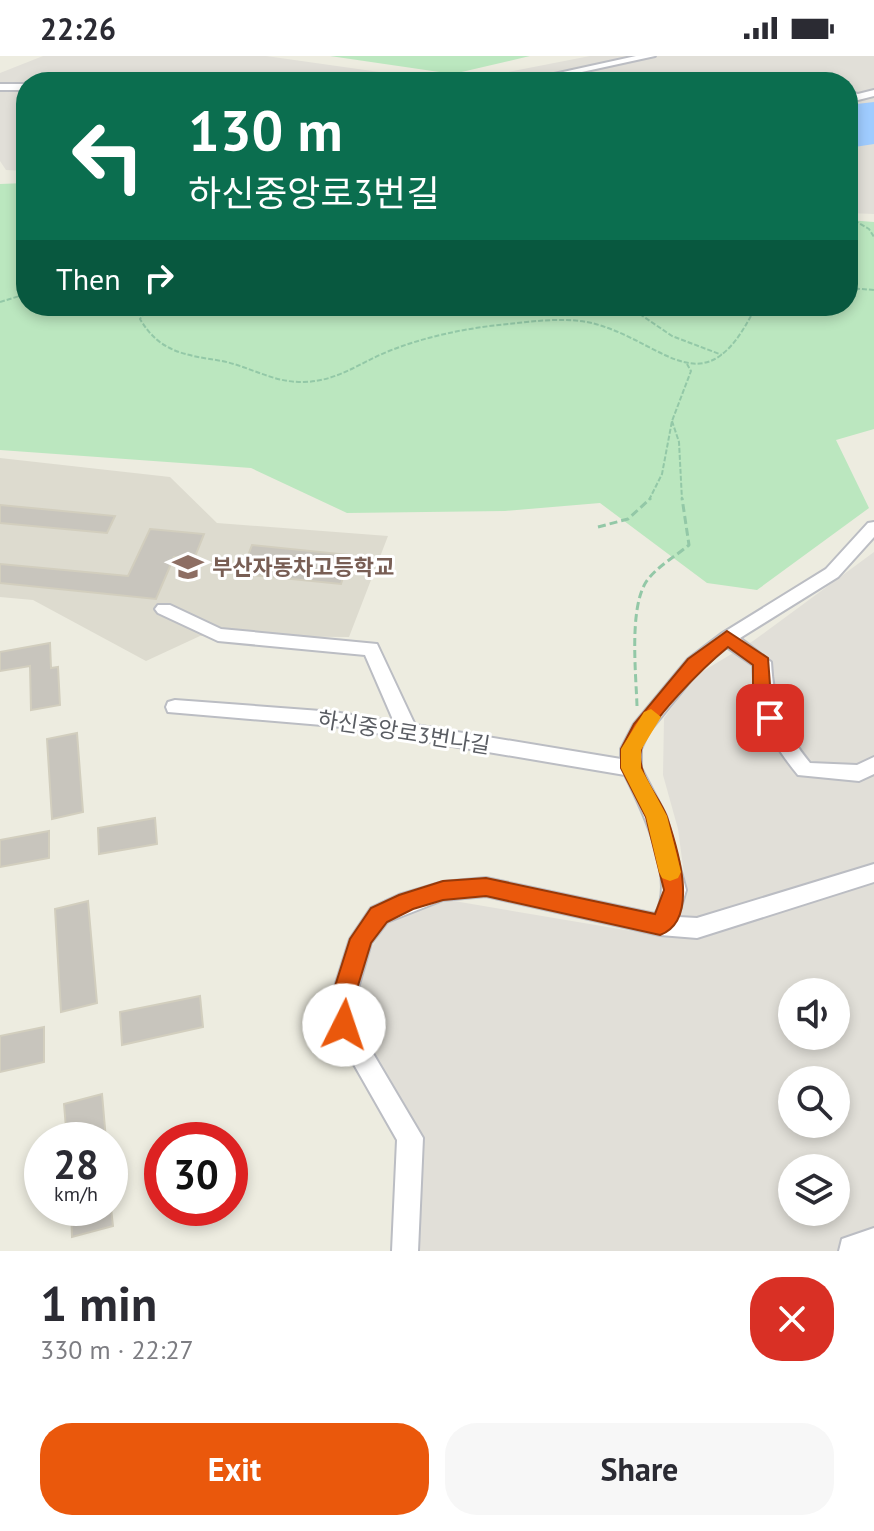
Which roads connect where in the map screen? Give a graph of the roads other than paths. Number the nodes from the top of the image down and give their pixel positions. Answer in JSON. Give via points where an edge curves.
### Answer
{"nodes":[{"id":1,"x":650,"y":56,"type":"edge"},
{"id":2,"x":569,"y":72,"type":"edge"},
{"id":3,"x":874,"y":527,"type":"edge"},
{"id":4,"x":164,"y":609,"type":"dead end"},
{"id":5,"x":727,"y":638,"type":"junction"},
{"id":6,"x":175,"y":707,"type":"dead end"},
{"id":7,"x":408,"y":731,"type":"junction"},
{"id":8,"x":874,"y":765,"type":"edge"},
{"id":9,"x":631,"y":768,"type":"junction"},
{"id":10,"x":874,"y":873,"type":"edge"},
{"id":11,"x":660,"y":925,"type":"junction"},
{"id":12,"x":405,"y":1251,"type":"edge"}],
"edges":[{"from":1,"to":2,"type":"street"},
{"from":3,"to":5,"type":"street","via":[[832,573]]},
{"from":4,"to":7,"type":"street","via":[[218,635],[371,649]]},
{"from":5,"to":8,"type":"street","via":[[762,662],[762,698],[777,738],[805,770],[859,773]]},
{"from":5,"to":9,"type":"street","via":[[694,664],[642,727],[631,749]]},
{"from":6,"to":7,"type":"street","name":"하신중앙로3번나길","via":[[334,719]]},
{"from":7,"to":9,"type":"street","name":"하신중앙로3번나길"},
{"from":9,"to":11,"type":"street","via":[[656,816],[675,890]]},
{"from":10,"to":11,"type":"street","via":[[697,928]]},
{"from":11,"to":12,"type":"street","via":[[486,887],[443,891],[379,915],[361,939],[342,1002],[344,1025],[410,1138]]}]}
